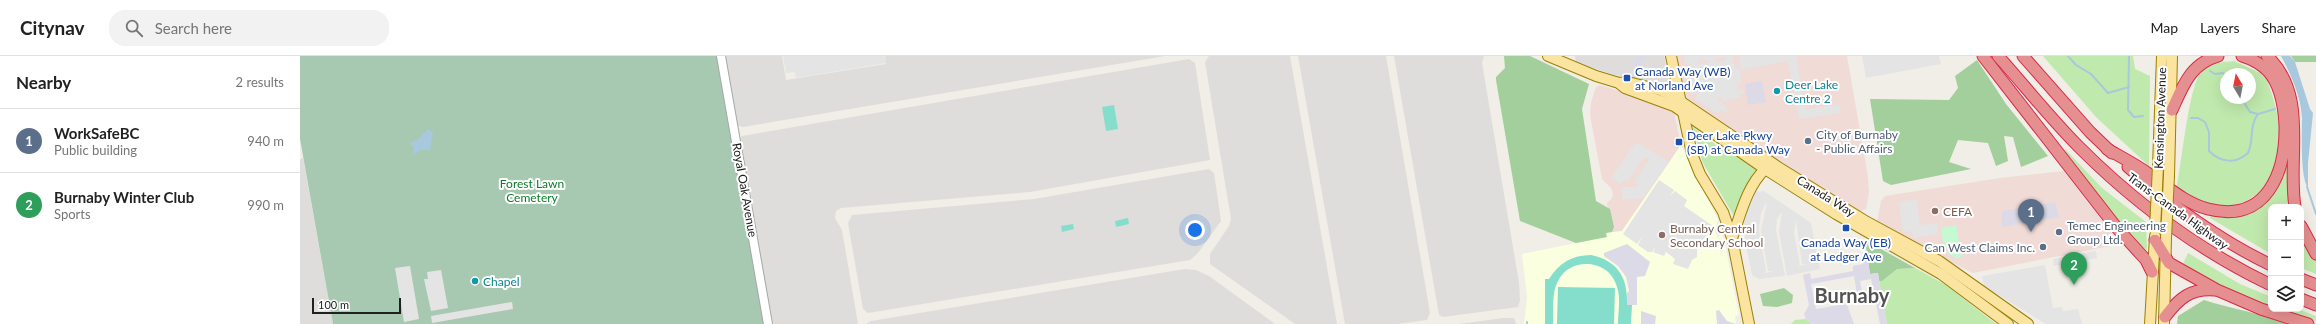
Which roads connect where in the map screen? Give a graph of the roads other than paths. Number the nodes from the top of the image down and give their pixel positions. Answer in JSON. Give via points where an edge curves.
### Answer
{"nodes":[{"id":1,"x":721,"y":56,"type":"edge"},
{"id":2,"x":1548,"y":56,"type":"edge"},
{"id":3,"x":1670,"y":56,"type":"edge"},
{"id":4,"x":1983,"y":56,"type":"edge"},
{"id":5,"x":1998,"y":56,"type":"edge"},
{"id":6,"x":2023,"y":56,"type":"edge"},
{"id":7,"x":2162,"y":56,"type":"edge"},
{"id":8,"x":2172,"y":56,"type":"edge"},
{"id":9,"x":2218,"y":56,"type":"edge"},
{"id":10,"x":2242,"y":56,"type":"edge"},
{"id":11,"x":2267,"y":56,"type":"edge"},
{"id":12,"x":1676,"y":77,"type":"junction"},
{"id":13,"x":1619,"y":83,"type":"junction"},
{"id":14,"x":1660,"y":90,"type":"junction"},
{"id":15,"x":1681,"y":100,"type":"junction"},
{"id":16,"x":2172,"y":110,"type":"junction"},
{"id":17,"x":1683,"y":112,"type":"junction"},
{"id":18,"x":2107,"y":149,"type":"junction"},
{"id":19,"x":1765,"y":169,"type":"junction"},
{"id":20,"x":2295,"y":204,"type":"edge"},
{"id":21,"x":2304,"y":232,"type":"edge"},
{"id":22,"x":2159,"y":236,"type":"junction"},
{"id":23,"x":1732,"y":238,"type":"junction"},
{"id":24,"x":2316,"y":254,"type":"edge"},
{"id":25,"x":2166,"y":258,"type":"junction"},
{"id":26,"x":2268,"y":263,"type":"edge"},
{"id":27,"x":2152,"y":272,"type":"junction"},
{"id":28,"x":2304,"y":280,"type":"edge"},
{"id":29,"x":2268,"y":283,"type":"edge"},
{"id":30,"x":2316,"y":285,"type":"edge"},
{"id":31,"x":2217,"y":290,"type":"junction"},
{"id":32,"x":2304,"y":300,"type":"edge"},
{"id":33,"x":2316,"y":305,"type":"edge"},
{"id":34,"x":2165,"y":320,"type":"edge"},
{"id":35,"x":768,"y":324,"type":"edge"},
{"id":36,"x":1749,"y":324,"type":"edge"},
{"id":37,"x":2008,"y":324,"type":"edge"},
{"id":38,"x":2028,"y":324,"type":"edge"},
{"id":39,"x":2150,"y":324,"type":"edge"},
{"id":40,"x":2308,"y":324,"type":"edge"}],
"edges":[{"from":1,"to":35,"type":"street","name":"Royal Oak Avenue"},
{"from":2,"to":13,"type":"main road","name":"Canada Way"},
{"from":3,"to":12,"type":"main road"},
{"from":4,"to":27,"type":"highway","via":[[2116,227],[2146,260]]},
{"from":5,"to":29,"type":"highway","name":"Trans-Canada Highway","via":[[2056,123],[2133,197],[2193,241]]},
{"from":6,"to":18,"type":"highway","name":"Trans-Canada Highway"},
{"from":7,"to":22,"type":"main road","name":"Kensington Avenue","bridge":true,"via":[[2158,166]]},
{"from":8,"to":16,"type":"main road","name":"Kensington Avenue"},
{"from":9,"to":16,"type":"highway","via":[[2202,62],[2188,75]]},
{"from":10,"to":18,"type":"highway","via":[[2261,64],[2269,72],[2276,83],[2283,106],[2285,134],[2282,165],[2273,186],[2259,201],[2228,211],[2196,205]]},
{"from":11,"to":20,"type":"highway","via":[[2286,83],[2293,109]]},
{"from":12,"to":14,"type":"main road"},
{"from":12,"to":15,"type":"main road"},
{"from":13,"to":14,"type":"main road","name":"Canada Way","via":[[1628,82]]},
{"from":13,"to":17,"type":"main road","name":"Canada Way","via":[[1625,88],[1674,106]]},
{"from":14,"to":15,"type":"main road","name":"Canada Way"},
{"from":15,"to":17,"type":"main road"},
{"from":15,"to":38,"type":"main road","name":"Canada Way","via":[[1778,167],[1867,222],[1939,261]]},
{"from":16,"to":22,"type":"main road","name":"Kensington Avenue","bridge":true,"via":[[2169,175]]},
{"from":17,"to":19,"type":"main road","name":"Canada Way"},
{"from":17,"to":23,"type":"main road","via":[[1694,158],[1723,212]]},
{"from":18,"to":26,"type":"highway","name":"Trans-Canada Highway","via":[[2153,189],[2187,214],[2234,245]]},
{"from":19,"to":23,"type":"main road","via":[[1752,184]]},
{"from":19,"to":37,"type":"main road","name":"Canada Way","via":[[1863,231],[1941,274]]},
{"from":21,"to":24,"type":"highway"},
{"from":22,"to":25,"type":"highway"},
{"from":22,"to":27,"type":"main road","name":"Kensington Avenue"},
{"from":23,"to":36,"type":"main road"},
{"from":25,"to":31,"type":"highway","via":[[2174,266]]},
{"from":25,"to":34,"type":"main road"},
{"from":27,"to":39,"type":"main road","name":"Kensington Avenue"},
{"from":28,"to":30,"type":"highway"},
{"from":31,"to":34,"type":"highway","via":[[2204,289],[2188,293],[2178,300]]},
{"from":31,"to":40,"type":"highway","via":[[2261,309]]},
{"from":32,"to":33,"type":"highway"}]}
